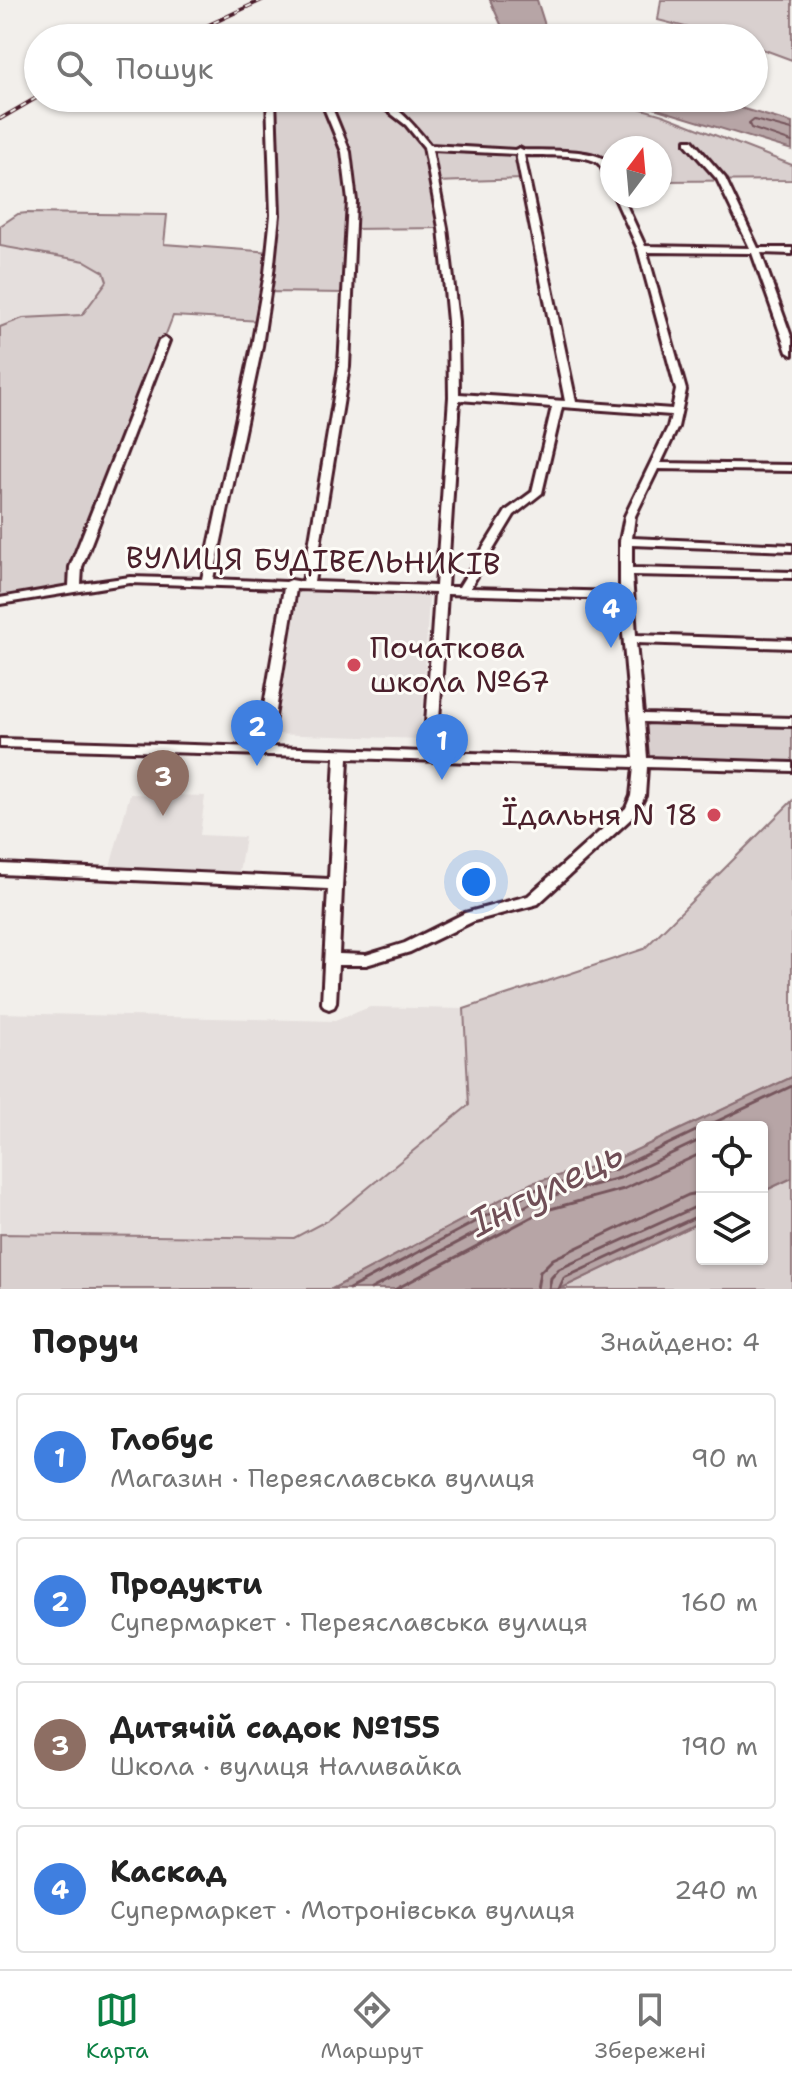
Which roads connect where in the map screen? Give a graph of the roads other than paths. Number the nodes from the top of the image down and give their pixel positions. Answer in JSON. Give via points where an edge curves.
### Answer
{"nodes":[{"id":1,"x":271,"y":112,"type":"edge"},
{"id":2,"x":330,"y":112,"type":"edge"},
{"id":3,"x":394,"y":112,"type":"edge"},
{"id":4,"x":689,"y":142,"type":"dead end"},
{"id":5,"x":428,"y":147,"type":"junction"},
{"id":6,"x":519,"y":150,"type":"junction"},
{"id":7,"x":600,"y":161,"type":"edge"},
{"id":8,"x":623,"y":208,"type":"edge"},
{"id":9,"x":642,"y":249,"type":"junction"},
{"id":10,"x":755,"y":250,"type":"junction"},
{"id":11,"x":792,"y":251,"type":"edge"},
{"id":12,"x":164,"y":341,"type":"dead end"},
{"id":13,"x":792,"y":352,"type":"edge"},
{"id":14,"x":454,"y":397,"type":"junction"},
{"id":15,"x":558,"y":404,"type":"junction"},
{"id":16,"x":571,"y":404,"type":"junction"},
{"id":17,"x":677,"y":412,"type":"junction"},
{"id":18,"x":655,"y":466,"type":"junction"},
{"id":19,"x":792,"y":468,"type":"edge"},
{"id":20,"x":626,"y":541,"type":"junction"},
{"id":21,"x":792,"y":548,"type":"edge"},
{"id":22,"x":626,"y":571,"type":"junction"},
{"id":23,"x":792,"y":575,"type":"edge"},
{"id":24,"x":207,"y":580,"type":"junction"},
{"id":25,"x":291,"y":583,"type":"junction"},
{"id":26,"x":308,"y":584,"type":"junction"},
{"id":27,"x":75,"y":589,"type":"junction"},
{"id":28,"x":439,"y":589,"type":"junction"},
{"id":29,"x":463,"y":590,"type":"junction"},
{"id":30,"x":626,"y":596,"type":"junction"},
{"id":31,"x":0,"y":601,"type":"edge"},
{"id":32,"x":631,"y":639,"type":"junction"},
{"id":33,"x":792,"y":644,"type":"edge"},
{"id":34,"x":638,"y":718,"type":"junction"},
{"id":35,"x":792,"y":722,"type":"edge"},
{"id":36,"x":0,"y":743,"type":"edge"},
{"id":37,"x":263,"y":752,"type":"junction"},
{"id":38,"x":342,"y":754,"type":"junction"},
{"id":39,"x":430,"y":757,"type":"junction"},
{"id":40,"x":641,"y":763,"type":"junction"},
{"id":41,"x":792,"y":767,"type":"edge"},
{"id":42,"x":0,"y":869,"type":"edge"},
{"id":43,"x":335,"y":884,"type":"junction"},
{"id":44,"x":331,"y":959,"type":"junction"},
{"id":45,"x":329,"y":1003,"type":"dead end"}],
"edges":[{"from":1,"to":24,"type":"street","via":[[275,215],[269,273]]},
{"from":2,"to":26,"type":"street","via":[[346,152],[352,201],[344,367]]},
{"from":3,"to":5,"type":"street"},
{"from":4,"to":10,"type":"street","via":[[721,178]]},
{"from":5,"to":6,"type":"street"},
{"from":5,"to":14,"type":"street","via":[[443,228]]},
{"from":6,"to":7,"type":"street"},
{"from":6,"to":16,"type":"street"},
{"from":8,"to":9,"type":"street"},
{"from":9,"to":10,"type":"street"},
{"from":9,"to":17,"type":"street","via":[[680,384]]},
{"from":10,"to":11,"type":"street"},
{"from":10,"to":13,"type":"street"},
{"from":12,"to":27,"type":"street","via":[[76,567]]},
{"from":14,"to":15,"type":"street"},
{"from":14,"to":28,"type":"street"},
{"from":15,"to":16,"type":"street"},
{"from":15,"to":29,"type":"street","via":[[537,493],[510,513]]},
{"from":16,"to":17,"type":"street"},
{"from":17,"to":18,"type":"street"},
{"from":18,"to":19,"type":"street"},
{"from":18,"to":20,"type":"street","via":[[630,516]]},
{"from":20,"to":21,"type":"street"},
{"from":20,"to":22,"type":"street"},
{"from":22,"to":23,"type":"street"},
{"from":22,"to":30,"type":"street"},
{"from":24,"to":25,"type":"street","name":"ВУЛИЦЯ БУДІВЕЛЬНИКІВ"},
{"from":24,"to":27,"type":"street","name":"ВУЛИЦЯ БУДІВЕЛЬНИКІВ","via":[[130,580]]},
{"from":25,"to":26,"type":"street","name":"ВУЛИЦЯ БУДІВЕЛЬНИКІВ"},
{"from":25,"to":37,"type":"street"},
{"from":26,"to":28,"type":"street","name":"ВУЛИЦЯ БУДІВЕЛЬНИКІВ"},
{"from":27,"to":31,"type":"street","name":"ВУЛИЦЯ БУДІВЕЛЬНИКІВ"},
{"from":28,"to":29,"type":"street","name":"ВУЛИЦЯ БУДІВЕЛЬНИКІВ"},
{"from":28,"to":39,"type":"street"},
{"from":29,"to":30,"type":"street","name":"ВУЛИЦЯ БУДІВЕЛЬНИКІВ"},
{"from":30,"to":32,"type":"street"},
{"from":32,"to":33,"type":"street"},
{"from":32,"to":34,"type":"street"},
{"from":34,"to":35,"type":"street"},
{"from":34,"to":40,"type":"street"},
{"from":36,"to":37,"type":"street"},
{"from":37,"to":38,"type":"street"},
{"from":38,"to":39,"type":"street"},
{"from":38,"to":43,"type":"street"},
{"from":39,"to":40,"type":"street"},
{"from":40,"to":41,"type":"street"},
{"from":40,"to":44,"type":"street","via":[[631,811],[533,900],[470,917],[410,947],[366,960]]},
{"from":42,"to":43,"type":"street"},
{"from":43,"to":44,"type":"street"},
{"from":44,"to":45,"type":"street"}]}
